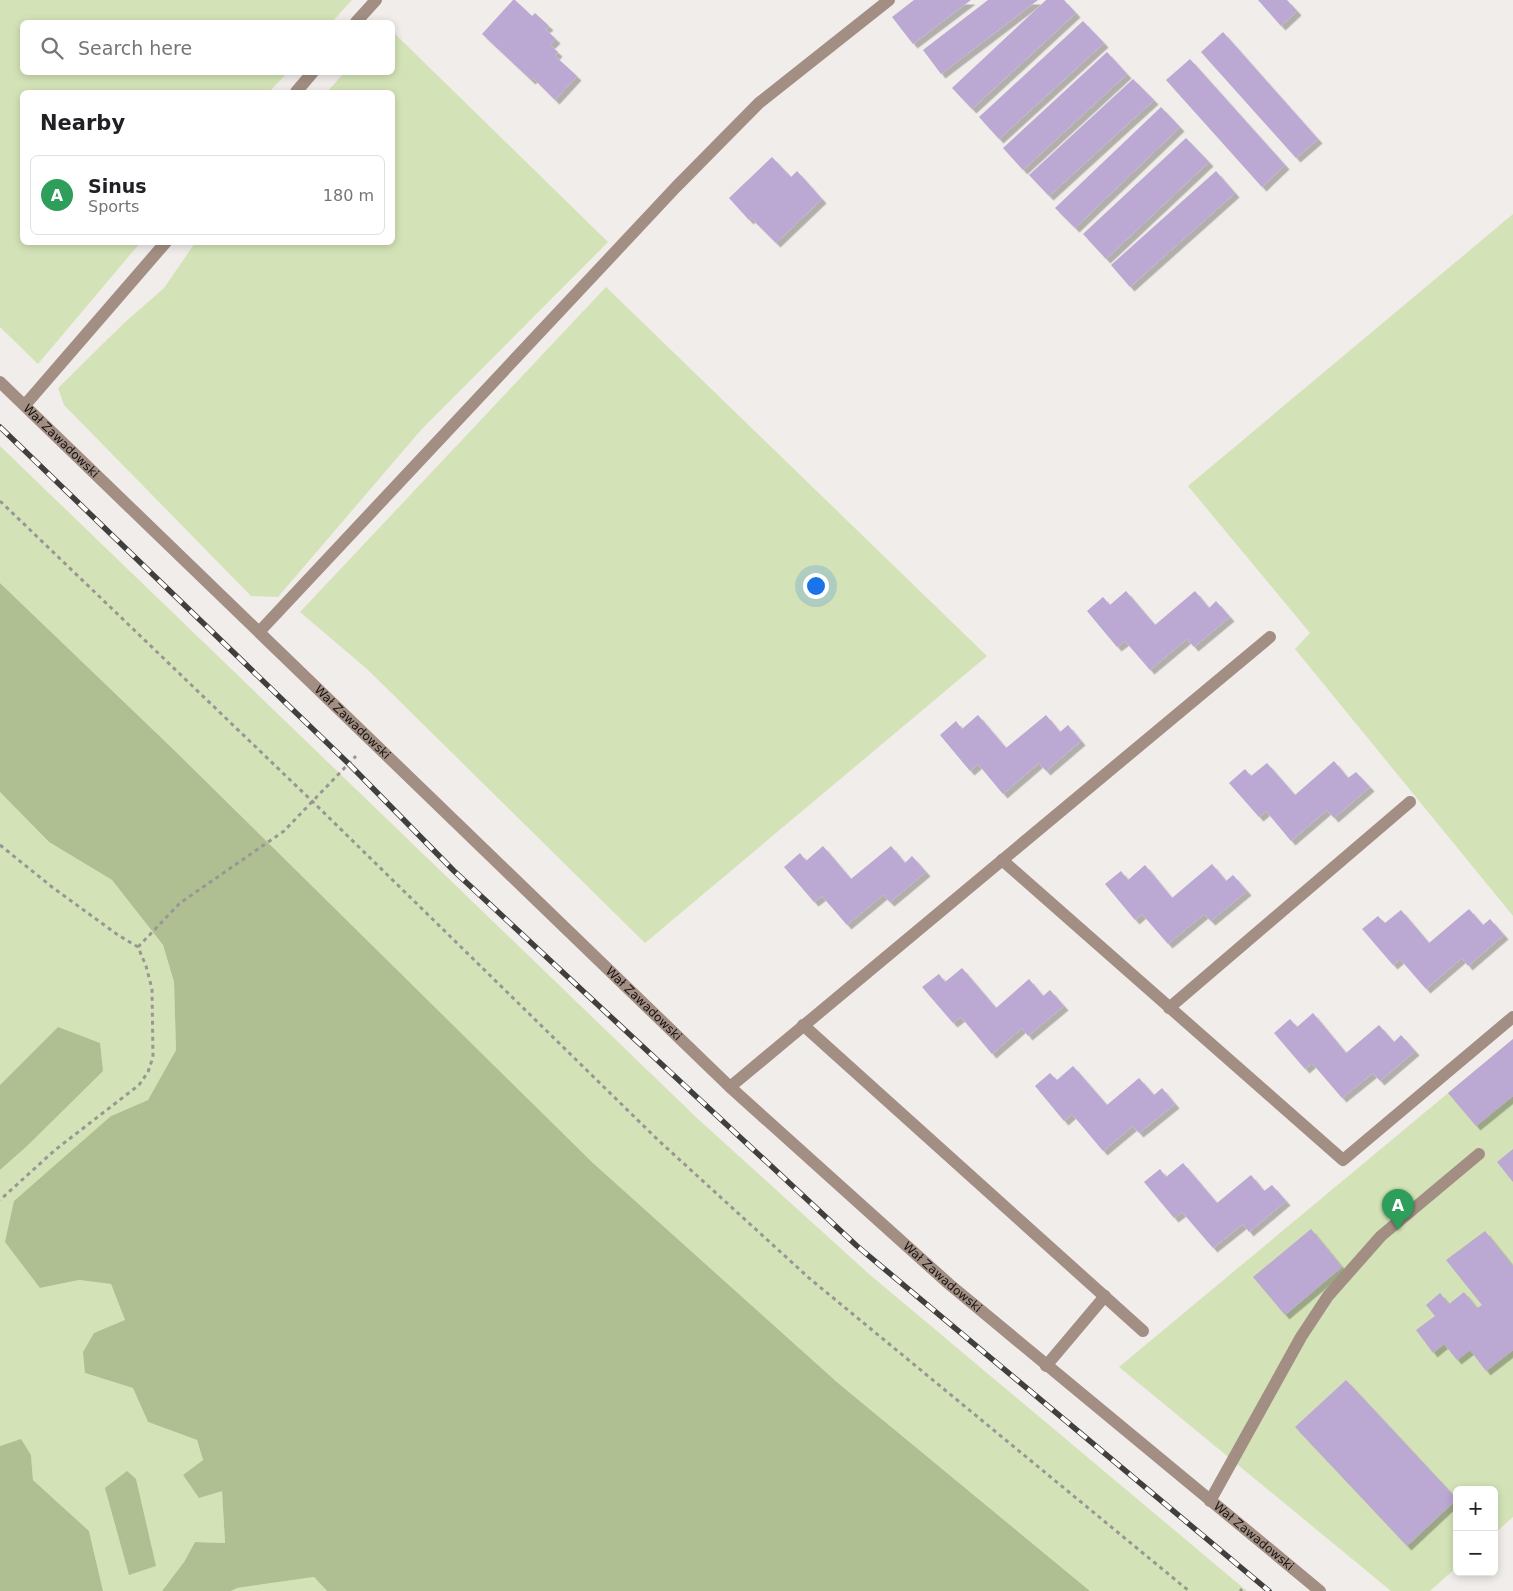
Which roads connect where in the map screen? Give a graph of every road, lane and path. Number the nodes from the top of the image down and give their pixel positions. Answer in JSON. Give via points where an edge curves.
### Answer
{"nodes":[{"id":1,"x":376,"y":0,"type":"edge"},
{"id":2,"x":889,"y":0,"type":"edge"},
{"id":3,"x":358,"y":20,"type":"edge"},
{"id":4,"x":310,"y":75,"type":"edge"},
{"id":5,"x":298,"y":90,"type":"edge"},
{"id":6,"x":163,"y":245,"type":"edge"},
{"id":7,"x":0,"y":382,"type":"edge"},
{"id":8,"x":25,"y":406,"type":"junction"},
{"id":9,"x":0,"y":501,"type":"edge"},
{"id":10,"x":260,"y":631,"type":"junction"},
{"id":11,"x":1270,"y":637,"type":"dead end"},
{"id":12,"x":340,"y":772,"type":"dead end"},
{"id":13,"x":313,"y":802,"type":"junction"},
{"id":14,"x":1410,"y":802,"type":"dead end"},
{"id":15,"x":0,"y":845,"type":"edge"},
{"id":16,"x":1002,"y":860,"type":"junction"},
{"id":17,"x":138,"y":947,"type":"junction"},
{"id":18,"x":1169,"y":1008,"type":"junction"},
{"id":19,"x":1513,"y":1017,"type":"edge"},
{"id":20,"x":803,"y":1025,"type":"junction"},
{"id":21,"x":730,"y":1087,"type":"junction"},
{"id":22,"x":1478,"y":1154,"type":"dead end"},
{"id":23,"x":0,"y":1200,"type":"edge"},
{"id":24,"x":1105,"y":1296,"type":"junction"},
{"id":25,"x":1144,"y":1331,"type":"dead end"},
{"id":26,"x":1046,"y":1366,"type":"junction"},
{"id":27,"x":1210,"y":1501,"type":"junction"},
{"id":28,"x":1189,"y":1591,"type":"edge"},
{"id":29,"x":1320,"y":1591,"type":"edge"}],
"edges":[{"from":1,"to":3,"type":"street"},
{"from":2,"to":10,"type":"street","via":[[759,103],[676,187]]},
{"from":4,"to":5,"type":"street"},
{"from":6,"to":8,"type":"street"},
{"from":7,"to":8,"type":"street","name":"Wał Zawadowski"},
{"from":8,"to":10,"type":"street","name":"Wał Zawadowski"},
{"from":9,"to":13,"type":"path"},
{"from":10,"to":21,"type":"street","name":"Wał Zawadowski"},
{"from":11,"to":16,"type":"street"},
{"from":12,"to":13,"type":"path"},
{"from":13,"to":17,"type":"path","via":[[284,831],[180,903]]},
{"from":13,"to":28,"type":"path","via":[[658,1140],[809,1278]]},
{"from":14,"to":18,"type":"street"},
{"from":15,"to":17,"type":"path","via":[[52,887]]},
{"from":16,"to":18,"type":"street"},
{"from":16,"to":20,"type":"street"},
{"from":17,"to":23,"type":"path","via":[[152,989],[153,1058],[148,1072],[139,1085],[55,1150]]},
{"from":18,"to":19,"type":"street","via":[[1343,1160]]},
{"from":20,"to":21,"type":"street"},
{"from":20,"to":24,"type":"street"},
{"from":21,"to":26,"type":"street","name":"Wał Zawadowski","via":[[949,1284]]},
{"from":22,"to":27,"type":"street","via":[[1381,1236],[1328,1296],[1301,1337]]},
{"from":24,"to":25,"type":"street"},
{"from":24,"to":26,"type":"street"},
{"from":26,"to":27,"type":"street","name":"Wał Zawadowski"},
{"from":27,"to":29,"type":"street","name":"Wał Zawadowski"}]}
